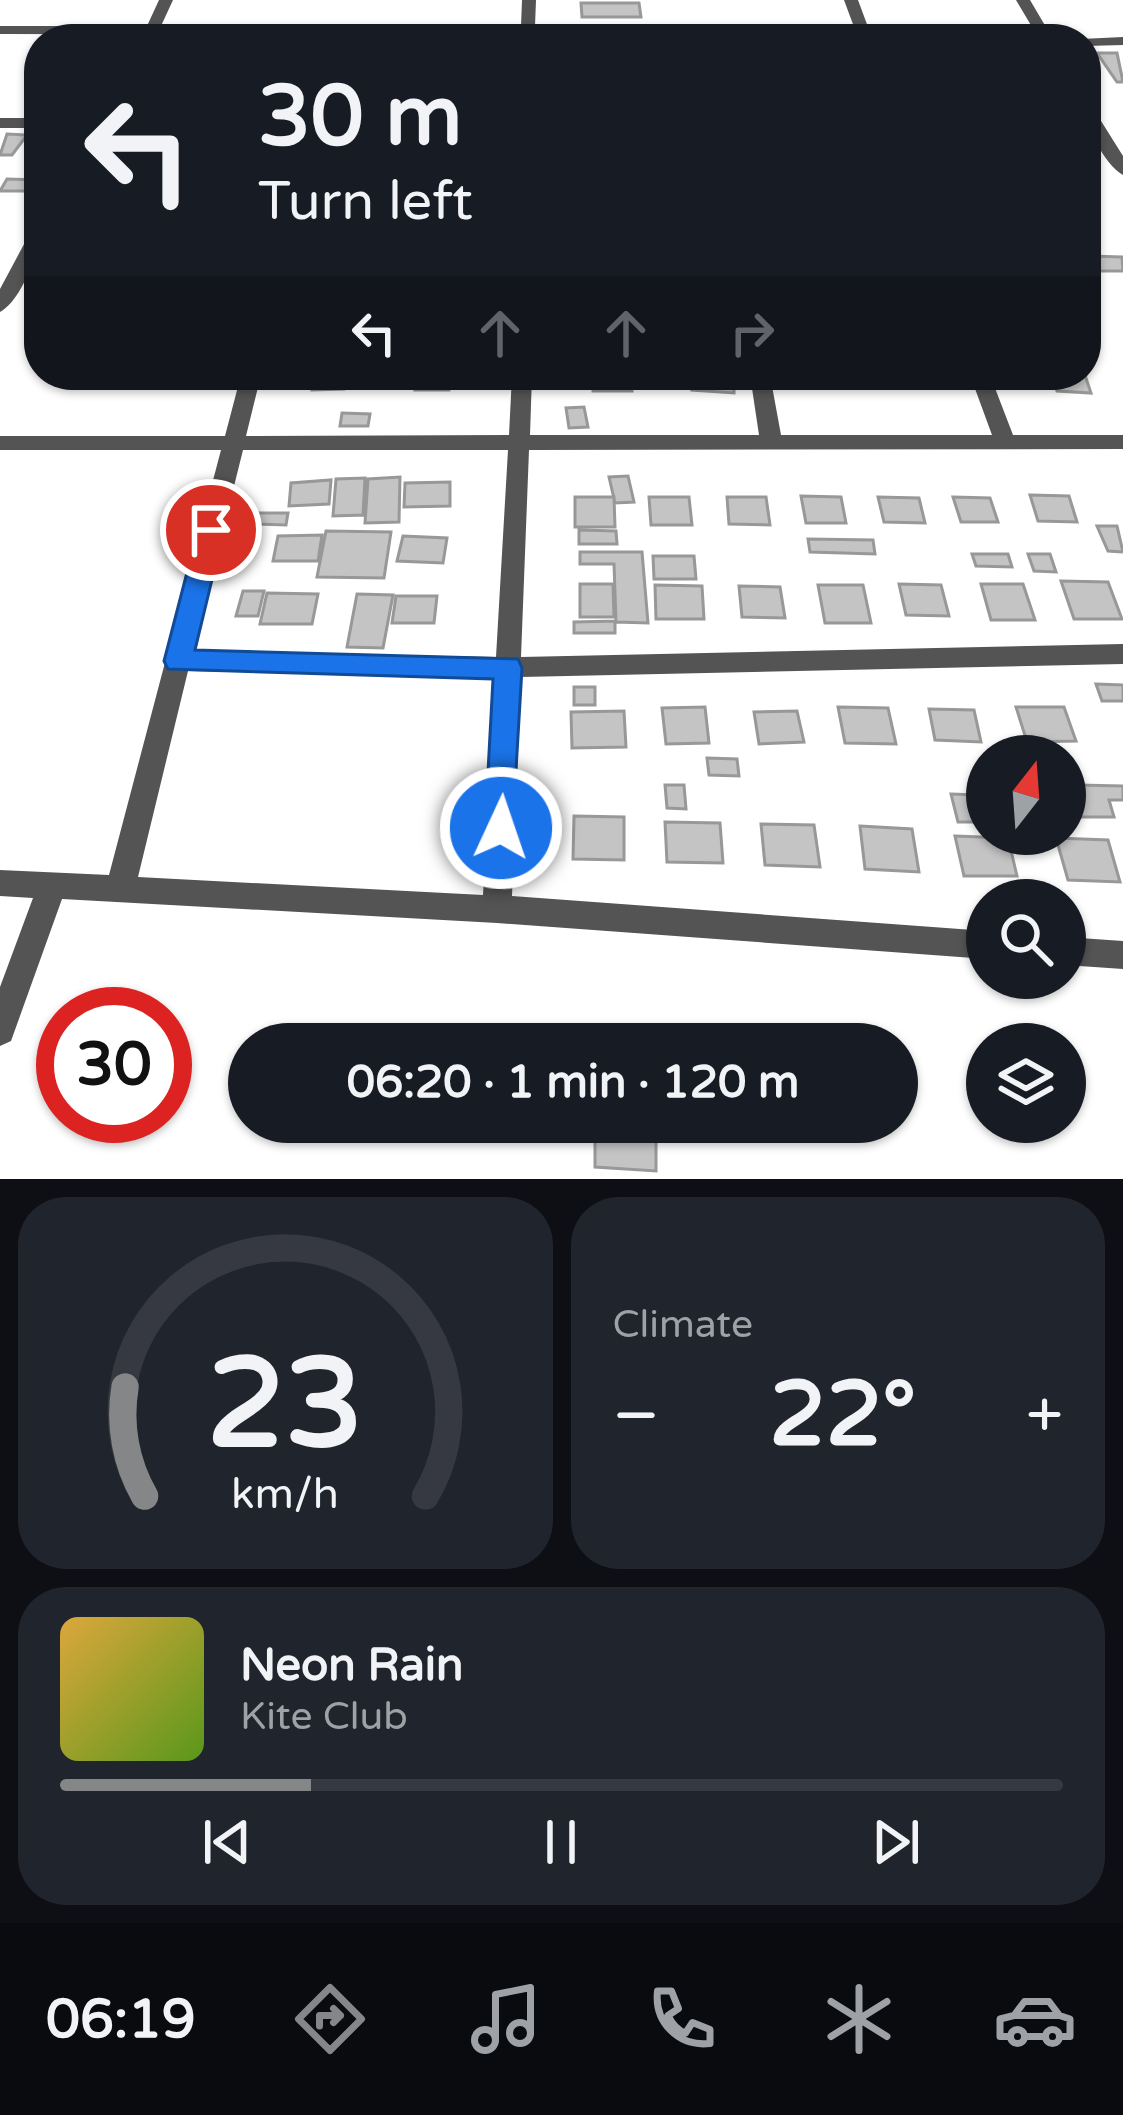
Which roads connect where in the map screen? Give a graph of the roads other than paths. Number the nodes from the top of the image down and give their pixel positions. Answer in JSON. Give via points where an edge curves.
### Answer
{"nodes":[{"id":1,"x":1101,"y":136,"type":"edge"},
{"id":2,"x":1123,"y":170,"type":"edge"},
{"id":3,"x":24,"y":261,"type":"edge"},
{"id":4,"x":0,"y":306,"type":"edge"},
{"id":5,"x":247,"y":390,"type":"edge"},
{"id":6,"x":521,"y":390,"type":"edge"},
{"id":7,"x":762,"y":390,"type":"edge"},
{"id":8,"x":986,"y":390,"type":"edge"},
{"id":9,"x":233,"y":442,"type":"junction"},
{"id":10,"x":519,"y":442,"type":"junction"},
{"id":11,"x":771,"y":442,"type":"junction"},
{"id":12,"x":1005,"y":442,"type":"junction"},
{"id":13,"x":1123,"y":442,"type":"edge"},
{"id":14,"x":0,"y":443,"type":"edge"},
{"id":15,"x":1123,"y":654,"type":"edge"},
{"id":16,"x":178,"y":661,"type":"junction"},
{"id":17,"x":508,"y":668,"type":"junction"},
{"id":18,"x":0,"y":883,"type":"edge"},
{"id":19,"x":53,"y":884,"type":"junction"},
{"id":20,"x":121,"y":886,"type":"junction"},
{"id":21,"x":497,"y":909,"type":"junction"},
{"id":22,"x":966,"y":943,"type":"edge"},
{"id":23,"x":1086,"y":952,"type":"edge"},
{"id":24,"x":1123,"y":955,"type":"edge"},
{"id":25,"x":0,"y":1030,"type":"edge"}],
"edges":[{"from":1,"to":2,"type":"street"},
{"from":3,"to":4,"type":"street"},
{"from":5,"to":9,"type":"street"},
{"from":6,"to":10,"type":"street"},
{"from":7,"to":11,"type":"street"},
{"from":8,"to":12,"type":"street"},
{"from":9,"to":10,"type":"street"},
{"from":9,"to":14,"type":"street"},
{"from":9,"to":16,"type":"street"},
{"from":10,"to":11,"type":"street"},
{"from":10,"to":17,"type":"street"},
{"from":11,"to":12,"type":"street"},
{"from":12,"to":13,"type":"street"},
{"from":15,"to":17,"type":"street"},
{"from":16,"to":17,"type":"street"},
{"from":16,"to":20,"type":"street"},
{"from":17,"to":21,"type":"street"},
{"from":18,"to":19,"type":"street"},
{"from":19,"to":20,"type":"street"},
{"from":19,"to":25,"type":"street"},
{"from":20,"to":21,"type":"street"},
{"from":21,"to":22,"type":"street"},
{"from":23,"to":24,"type":"street"}]}
